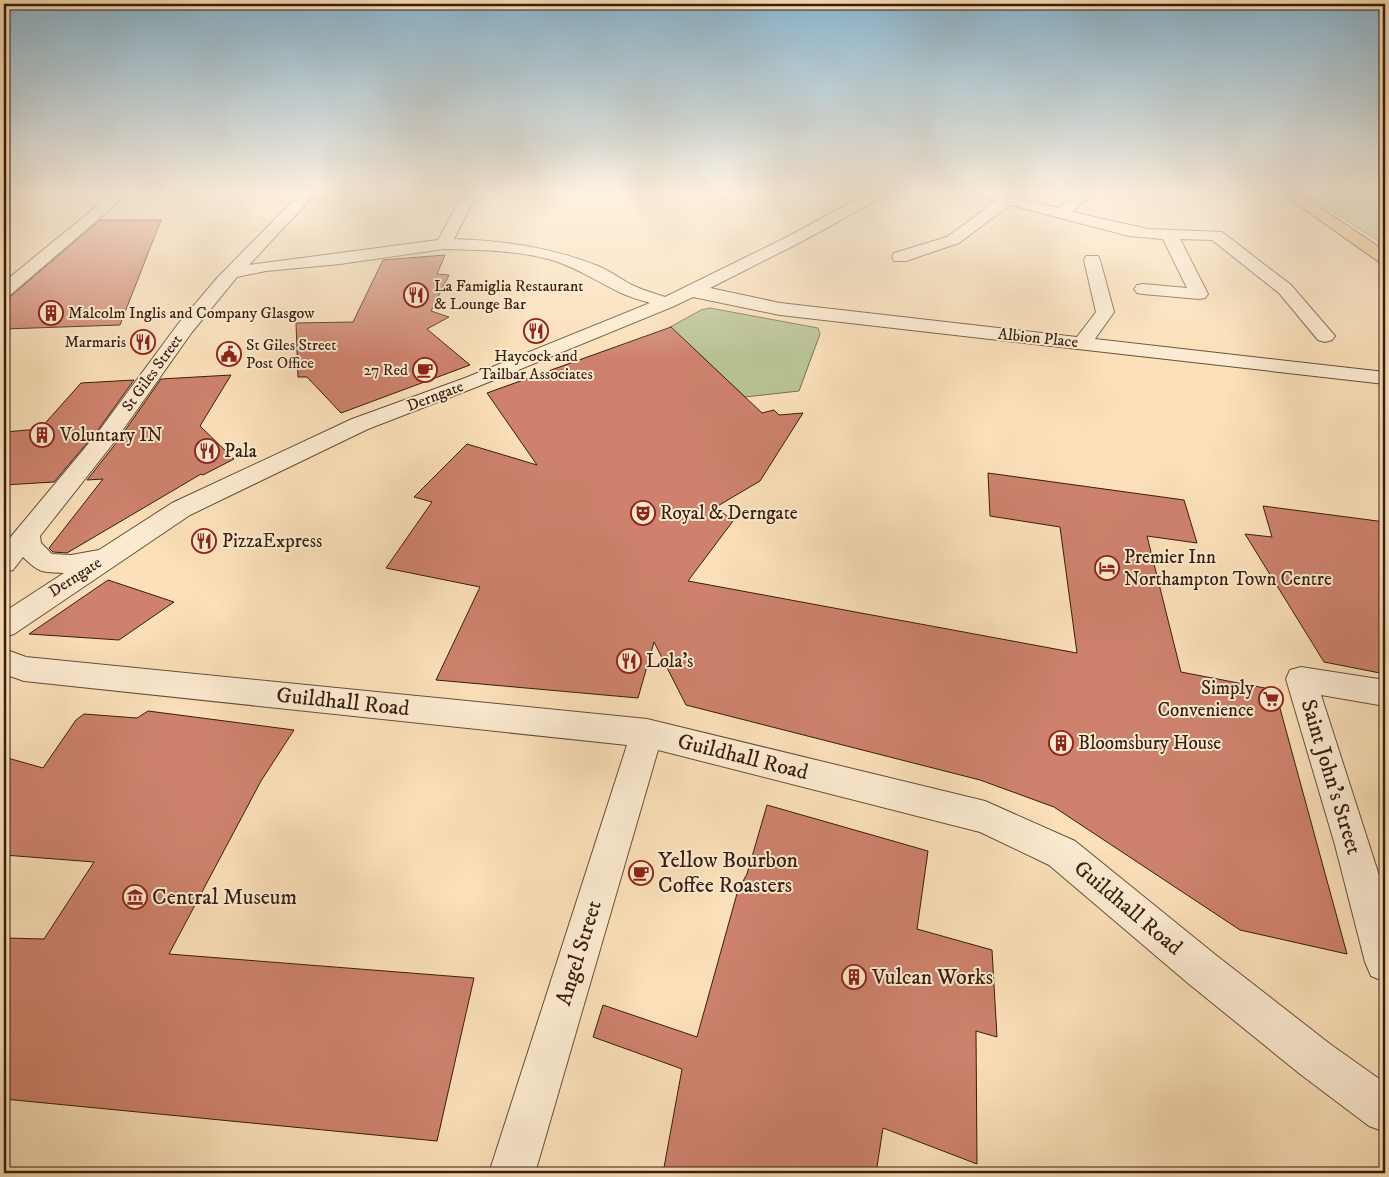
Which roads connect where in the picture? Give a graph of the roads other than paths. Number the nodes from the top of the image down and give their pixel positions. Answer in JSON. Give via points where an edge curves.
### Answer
{"nodes":[{"id":1,"x":57,"y":247,"type":"edge"},
{"id":2,"x":258,"y":247,"type":"edge"},
{"id":3,"x":424,"y":247,"type":"edge"},
{"id":4,"x":504,"y":247,"type":"edge"},
{"id":5,"x":779,"y":247,"type":"edge"},
{"id":6,"x":931,"y":247,"type":"edge"},
{"id":7,"x":1176,"y":247,"type":"edge"},
{"id":8,"x":1231,"y":247,"type":"edge"},
{"id":9,"x":1369,"y":247,"type":"edge"},
{"id":10,"x":900,"y":257,"type":"dead end"},
{"id":11,"x":1385,"y":258,"type":"edge"},
{"id":12,"x":1092,"y":260,"type":"dead end"},
{"id":13,"x":234,"y":273,"type":"junction"},
{"id":14,"x":1143,"y":289,"type":"dead end"},
{"id":15,"x":4,"y":291,"type":"edge"},
{"id":16,"x":691,"y":291,"type":"junction"},
{"id":17,"x":666,"y":303,"type":"junction"},
{"id":18,"x":1324,"y":336,"type":"dead end"},
{"id":19,"x":1082,"y":344,"type":"junction"},
{"id":20,"x":1385,"y":378,"type":"edge"},
{"id":21,"x":27,"y":535,"type":"junction"},
{"id":22,"x":106,"y":557,"type":"junction"},
{"id":23,"x":4,"y":563,"type":"edge"},
{"id":24,"x":4,"y":626,"type":"edge"},
{"id":25,"x":4,"y":661,"type":"edge"},
{"id":26,"x":1385,"y":693,"type":"edge"},
{"id":27,"x":647,"y":733,"type":"junction"},
{"id":28,"x":1385,"y":962,"type":"edge"},
{"id":29,"x":1385,"y":1110,"type":"edge"},
{"id":30,"x":512,"y":1173,"type":"edge"}],
"edges":[{"from":1,"to":15,"type":"street"},
{"from":2,"to":13,"type":"street","name":"St Giles Street"},
{"from":3,"to":13,"type":"street","via":[[266,266]]},
{"from":4,"to":17,"type":"street","via":[[560,258]]},
{"from":5,"to":16,"type":"street","name":"Derngate"},
{"from":6,"to":10,"type":"street"},
{"from":7,"to":14,"type":"street","via":[[1199,294]]},
{"from":8,"to":18,"type":"street","via":[[1285,289]]},
{"from":9,"to":11,"type":"main road"},
{"from":12,"to":19,"type":"street","via":[[1105,312]]},
{"from":13,"to":21,"type":"street","name":"St Giles Street","via":[[185,328],[107,436]]},
{"from":16,"to":17,"type":"street","name":"Derngate"},
{"from":16,"to":19,"type":"street","name":"Albion Place","via":[[780,309]]},
{"from":17,"to":22,"type":"street","name":"Derngate","via":[[360,424],[181,509]]},
{"from":19,"to":20,"type":"street","name":"Albion Place"},
{"from":21,"to":22,"type":"street","via":[[28,546],[45,563],[71,564]]},
{"from":21,"to":23,"type":"street","name":"St Giles Street"},
{"from":22,"to":24,"type":"street","name":"Derngate"},
{"from":25,"to":27,"type":"street","name":"Guildhall Road","via":[[24,669]]},
{"from":26,"to":28,"type":"street","name":"Saint John's Street","via":[[1301,679],[1353,845]]},
{"from":27,"to":29,"type":"street","name":"Guildhall Road","via":[[985,817],[1062,853],[1315,1059]]},
{"from":27,"to":30,"type":"street","name":"Angel Street"}]}
